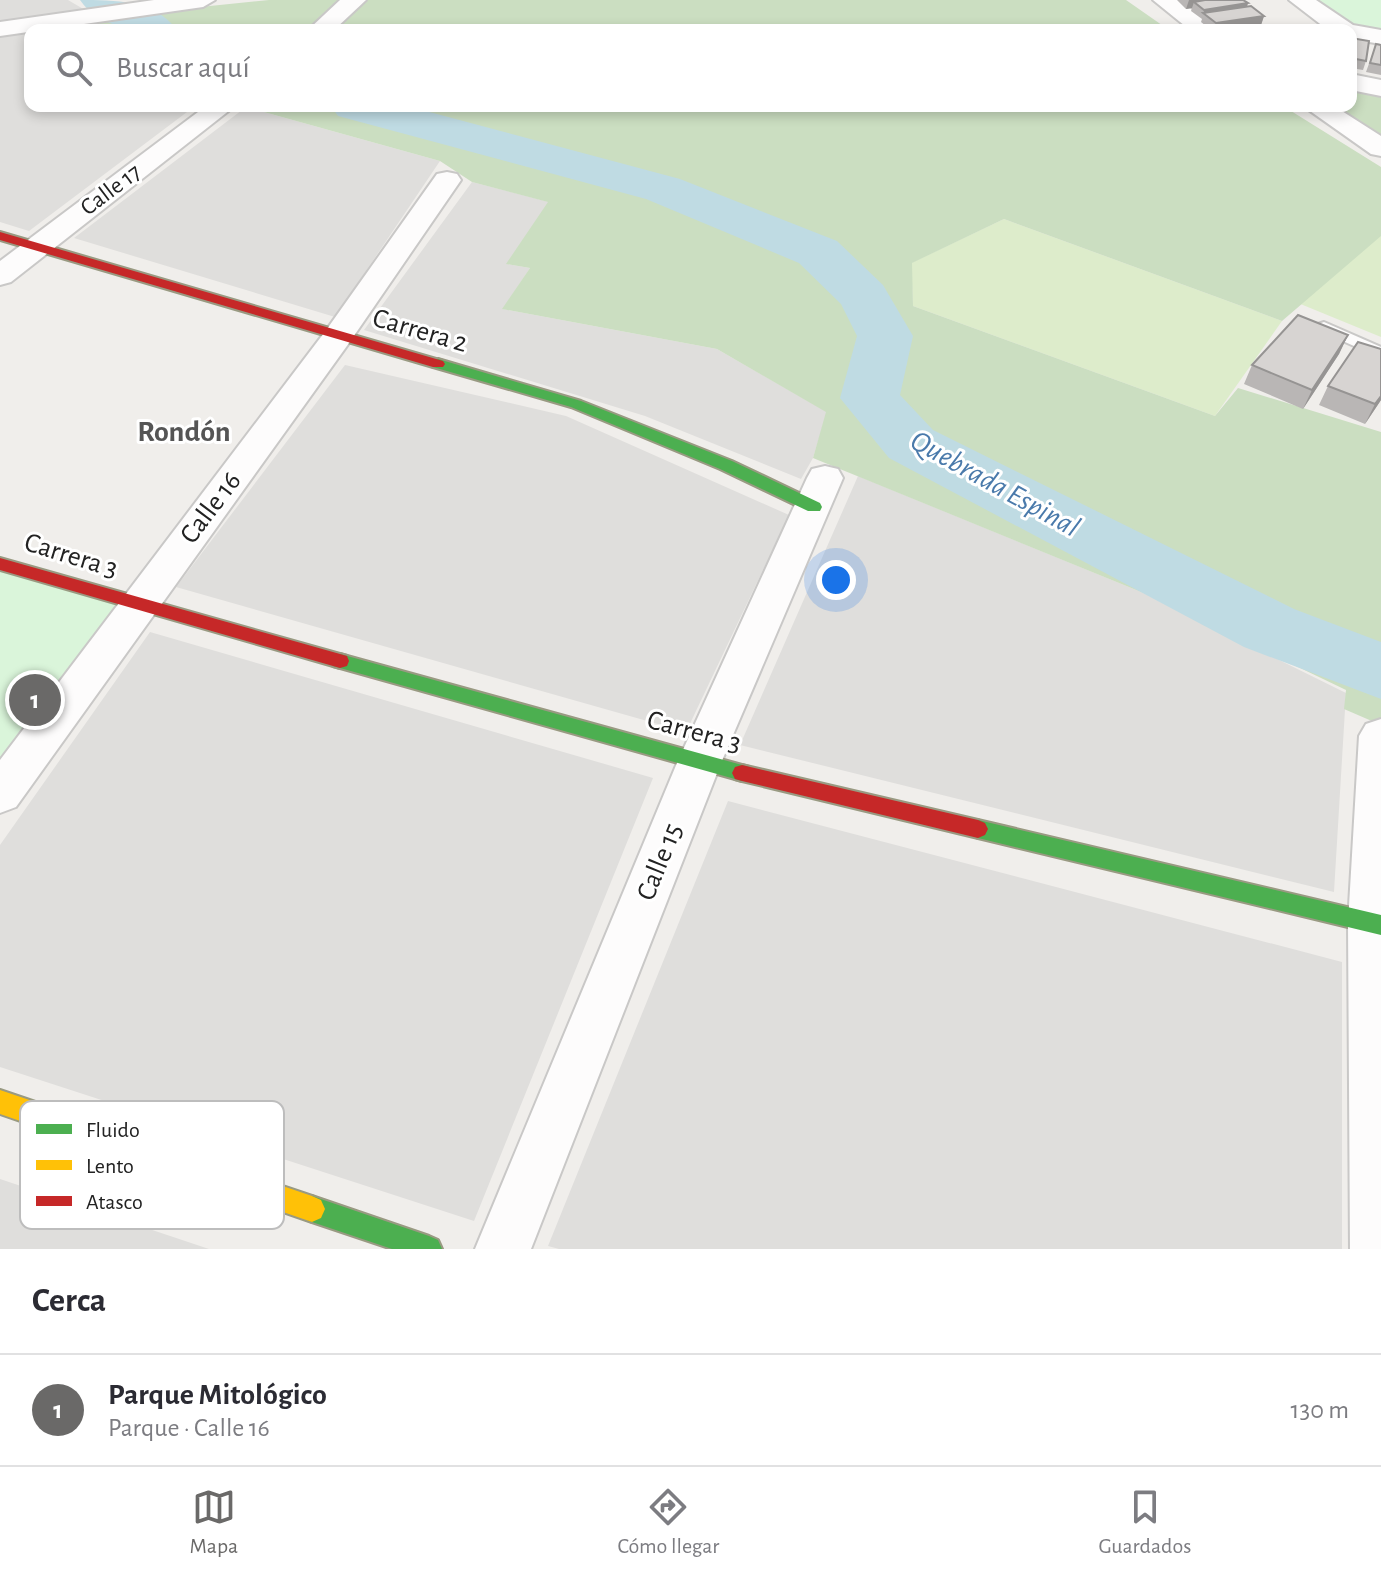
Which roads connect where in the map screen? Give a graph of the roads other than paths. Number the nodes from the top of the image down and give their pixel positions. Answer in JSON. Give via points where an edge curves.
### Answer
{"nodes":[{"id":1,"x":203,"y":0,"type":"edge"},
{"id":2,"x":354,"y":0,"type":"edge"},
{"id":3,"x":1165,"y":0,"type":"edge"},
{"id":4,"x":1301,"y":0,"type":"edge"},
{"id":5,"x":34,"y":24,"type":"edge"},
{"id":6,"x":327,"y":24,"type":"edge"},
{"id":7,"x":1197,"y":24,"type":"edge"},
{"id":8,"x":1335,"y":24,"type":"edge"},
{"id":9,"x":24,"y":25,"type":"edge"},
{"id":10,"x":0,"y":29,"type":"edge"},
{"id":11,"x":1357,"y":83,"type":"edge"},
{"id":12,"x":1381,"y":88,"type":"edge"},
{"id":13,"x":214,"y":112,"type":"edge"},
{"id":14,"x":1325,"y":112,"type":"edge"},
{"id":15,"x":1381,"y":148,"type":"edge"},
{"id":16,"x":447,"y":180,"type":"dead end"},
{"id":17,"x":0,"y":236,"type":"edge"},
{"id":18,"x":37,"y":246,"type":"junction"},
{"id":19,"x":0,"y":276,"type":"edge"},
{"id":20,"x":1324,"y":327,"type":"edge"},
{"id":21,"x":338,"y":336,"type":"junction"},
{"id":22,"x":1381,"y":353,"type":"edge"},
{"id":23,"x":819,"y":492,"type":"joint"},
{"id":24,"x":0,"y":564,"type":"edge"},
{"id":25,"x":138,"y":605,"type":"junction"},
{"id":26,"x":1381,"y":736,"type":"edge"},
{"id":27,"x":699,"y":763,"type":"junction"},
{"id":28,"x":0,"y":794,"type":"edge"},
{"id":29,"x":1377,"y":924,"type":"edge"},
{"id":30,"x":0,"y":1102,"type":"edge"},
{"id":31,"x":20,"y":1109,"type":"edge"},
{"id":32,"x":284,"y":1199,"type":"edge"},
{"id":33,"x":429,"y":1249,"type":"edge"},
{"id":34,"x":503,"y":1249,"type":"edge"},
{"id":35,"x":1378,"y":1249,"type":"edge"}],
"edges":[{"from":1,"to":5,"type":"street"},
{"from":2,"to":6,"type":"street"},
{"from":3,"to":7,"type":"street"},
{"from":4,"to":8,"type":"street"},
{"from":9,"to":10,"type":"street"},
{"from":11,"to":12,"type":"street"},
{"from":13,"to":18,"type":"street","name":"Calle 17"},
{"from":14,"to":15,"type":"street"},
{"from":16,"to":21,"type":"street","name":"Calle 16"},
{"from":17,"to":18,"type":"street","name":"Carrera 2"},
{"from":18,"to":19,"type":"street","name":"Calle 17"},
{"from":18,"to":21,"type":"street","name":"Carrera 2"},
{"from":20,"to":22,"type":"lane"},
{"from":21,"to":23,"type":"street","name":"Carrera 2","via":[[576,404],[726,465]]},
{"from":21,"to":25,"type":"street","name":"Calle 16"},
{"from":23,"to":27,"type":"street","name":"Calle 15"},
{"from":24,"to":25,"type":"street","name":"Carrera 3"},
{"from":25,"to":27,"type":"street","name":"Carrera 3"},
{"from":25,"to":28,"type":"street","name":"Calle 16"},
{"from":26,"to":29,"type":"street"},
{"from":27,"to":29,"type":"street","name":"Carrera 3"},
{"from":27,"to":34,"type":"street","name":"Calle 15"},
{"from":29,"to":35,"type":"street"},
{"from":30,"to":31,"type":"street"},
{"from":32,"to":33,"type":"street"}]}
